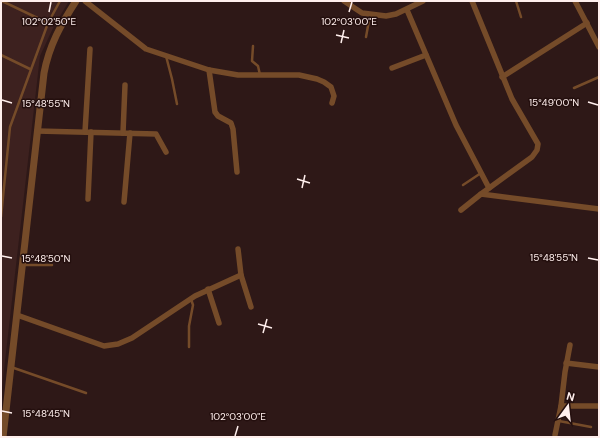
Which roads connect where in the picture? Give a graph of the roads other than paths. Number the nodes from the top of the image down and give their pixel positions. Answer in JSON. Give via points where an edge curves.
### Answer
{"nodes":[{"id":1,"x":2,"y":1,"type":"edge"},
{"id":2,"x":60,"y":1,"type":"edge"},
{"id":3,"x":76,"y":1,"type":"edge"},
{"id":4,"x":85,"y":1,"type":"edge"},
{"id":5,"x":344,"y":1,"type":"edge"},
{"id":6,"x":423,"y":1,"type":"edge"},
{"id":7,"x":472,"y":1,"type":"edge"},
{"id":8,"x":516,"y":1,"type":"edge"},
{"id":9,"x":575,"y":1,"type":"edge"},
{"id":10,"x":407,"y":10,"type":"junction"},
{"id":11,"x":370,"y":14,"type":"junction"},
{"id":12,"x":521,"y":17,"type":"dead end"},
{"id":13,"x":48,"y":23,"type":"junction"},
{"id":14,"x":587,"y":23,"type":"junction"},
{"id":15,"x":366,"y":38,"type":"dead end"},
{"id":16,"x":253,"y":46,"type":"dead end"},
{"id":17,"x":599,"y":47,"type":"edge"},
{"id":18,"x":90,"y":49,"type":"dead end"},
{"id":19,"x":1,"y":55,"type":"edge"},
{"id":20,"x":426,"y":55,"type":"junction"},
{"id":21,"x":166,"y":56,"type":"junction"},
{"id":22,"x":392,"y":68,"type":"dead end"},
{"id":23,"x":30,"y":69,"type":"junction"},
{"id":24,"x":209,"y":70,"type":"junction"},
{"id":25,"x":260,"y":76,"type":"junction"},
{"id":26,"x":502,"y":77,"type":"junction"},
{"id":27,"x":599,"y":77,"type":"edge"},
{"id":28,"x":125,"y":85,"type":"dead end"},
{"id":29,"x":574,"y":88,"type":"dead end"},
{"id":30,"x":332,"y":103,"type":"dead end"},
{"id":31,"x":177,"y":104,"type":"dead end"},
{"id":32,"x":37,"y":131,"type":"junction"},
{"id":33,"x":88,"y":132,"type":"junction"},
{"id":34,"x":123,"y":133,"type":"junction"},
{"id":35,"x":130,"y":133,"type":"junction"},
{"id":36,"x":166,"y":152,"type":"dead end"},
{"id":37,"x":237,"y":172,"type":"dead end"},
{"id":38,"x":481,"y":173,"type":"junction"},
{"id":39,"x":463,"y":185,"type":"dead end"},
{"id":40,"x":489,"y":188,"type":"junction"},
{"id":41,"x":481,"y":194,"type":"junction"},
{"id":42,"x":88,"y":199,"type":"dead end"},
{"id":43,"x":124,"y":202,"type":"dead end"},
{"id":44,"x":599,"y":209,"type":"edge"},
{"id":45,"x":461,"y":210,"type":"dead end"},
{"id":46,"x":1,"y":217,"type":"edge"},
{"id":47,"x":238,"y":249,"type":"dead end"},
{"id":48,"x":22,"y":264,"type":"junction"},
{"id":49,"x":52,"y":265,"type":"dead end"},
{"id":50,"x":242,"y":275,"type":"junction"},
{"id":51,"x":208,"y":289,"type":"junction"},
{"id":52,"x":191,"y":298,"type":"junction"},
{"id":53,"x":251,"y":307,"type":"dead end"},
{"id":54,"x":17,"y":315,"type":"junction"},
{"id":55,"x":219,"y":323,"type":"dead end"},
{"id":56,"x":570,"y":345,"type":"dead end"},
{"id":57,"x":189,"y":347,"type":"dead end"},
{"id":58,"x":566,"y":364,"type":"junction"},
{"id":59,"x":11,"y":367,"type":"junction"},
{"id":60,"x":599,"y":367,"type":"edge"},
{"id":61,"x":86,"y":393,"type":"dead end"},
{"id":62,"x":562,"y":406,"type":"junction"},
{"id":63,"x":599,"y":406,"type":"edge"},
{"id":64,"x":558,"y":421,"type":"junction"},
{"id":65,"x":591,"y":427,"type":"dead end"},
{"id":66,"x":555,"y":435,"type":"dead end"},
{"id":67,"x":2,"y":437,"type":"edge"}],
"edges":[{"from":1,"to":13,"type":"lane"},
{"from":2,"to":13,"type":"lane"},
{"from":3,"to":32,"type":"street","via":[[49,52]]},
{"from":4,"to":21,"type":"street","via":[[146,49]]},
{"from":5,"to":11,"type":"street","via":[[362,13]]},
{"from":6,"to":10,"type":"street"},
{"from":7,"to":26,"type":"street"},
{"from":8,"to":12,"type":"lane"},
{"from":9,"to":14,"type":"street"},
{"from":10,"to":11,"type":"street","via":[[391,15]]},
{"from":10,"to":20,"type":"street"},
{"from":11,"to":15,"type":"lane"},
{"from":13,"to":23,"type":"lane"},
{"from":14,"to":17,"type":"street"},
{"from":14,"to":26,"type":"street"},
{"from":16,"to":25,"type":"lane","via":[[252,61],[258,66]]},
{"from":18,"to":33,"type":"street"},
{"from":19,"to":23,"type":"lane"},
{"from":20,"to":22,"type":"street"},
{"from":20,"to":38,"type":"street","via":[[456,125]]},
{"from":21,"to":24,"type":"street"},
{"from":21,"to":31,"type":"lane"},
{"from":23,"to":46,"type":"lane","via":[[10,128]]},
{"from":24,"to":25,"type":"street"},
{"from":24,"to":37,"type":"street","via":[[215,112],[231,123],[233,129]]},
{"from":25,"to":30,"type":"street","via":[[299,75],[324,82],[333,91]]},
{"from":26,"to":40,"type":"street","via":[[538,147],[532,157]]},
{"from":27,"to":29,"type":"lane"},
{"from":28,"to":34,"type":"street"},
{"from":32,"to":33,"type":"street"},
{"from":32,"to":48,"type":"street"},
{"from":33,"to":34,"type":"street"},
{"from":33,"to":42,"type":"street"},
{"from":34,"to":35,"type":"street"},
{"from":35,"to":36,"type":"street","via":[[156,134]]},
{"from":35,"to":43,"type":"street"},
{"from":38,"to":39,"type":"lane"},
{"from":38,"to":40,"type":"street"},
{"from":40,"to":41,"type":"street"},
{"from":41,"to":44,"type":"street"},
{"from":41,"to":45,"type":"street"},
{"from":47,"to":50,"type":"street"},
{"from":48,"to":49,"type":"lane"},
{"from":48,"to":54,"type":"street"},
{"from":50,"to":51,"type":"street"},
{"from":50,"to":53,"type":"street"},
{"from":51,"to":52,"type":"street"},
{"from":51,"to":55,"type":"street"},
{"from":52,"to":54,"type":"street","via":[[132,338],[104,346]]},
{"from":52,"to":57,"type":"lane","via":[[193,305]]},
{"from":54,"to":59,"type":"street"},
{"from":56,"to":58,"type":"street"},
{"from":58,"to":60,"type":"street"},
{"from":58,"to":62,"type":"street"},
{"from":59,"to":61,"type":"lane"},
{"from":59,"to":67,"type":"street"},
{"from":62,"to":63,"type":"street"},
{"from":62,"to":64,"type":"street"},
{"from":64,"to":65,"type":"lane"},
{"from":64,"to":66,"type":"street"}]}
